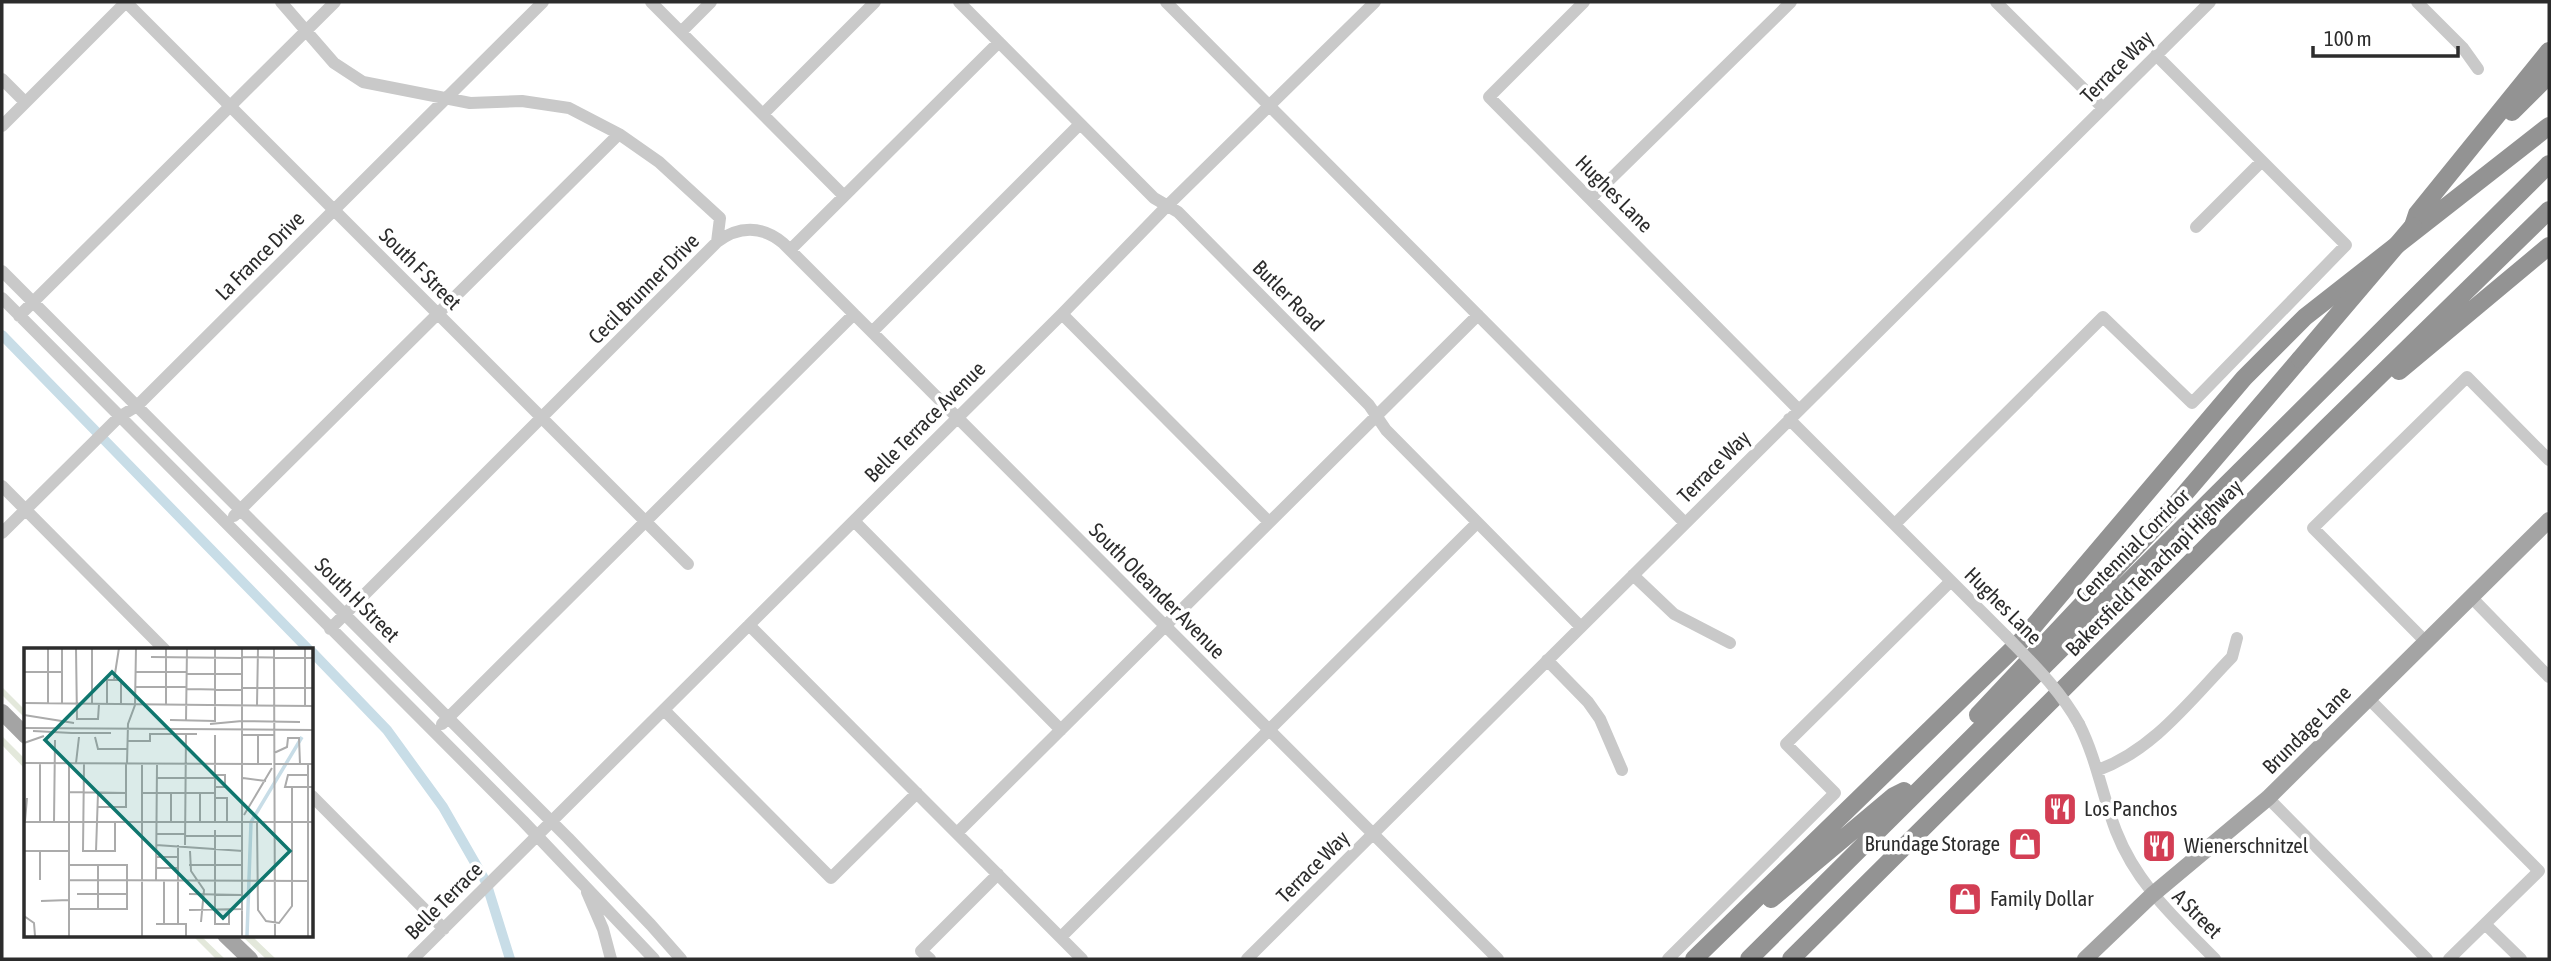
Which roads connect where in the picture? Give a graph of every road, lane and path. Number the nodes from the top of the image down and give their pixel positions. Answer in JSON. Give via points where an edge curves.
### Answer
{"nodes":[{"id":1,"x":126,"y":2,"type":"edge"},
{"id":2,"x":281,"y":2,"type":"edge"},
{"id":3,"x":334,"y":2,"type":"edge"},
{"id":4,"x":543,"y":2,"type":"edge"},
{"id":5,"x":651,"y":2,"type":"edge"},
{"id":6,"x":711,"y":2,"type":"edge"},
{"id":7,"x":875,"y":2,"type":"edge"},
{"id":8,"x":959,"y":2,"type":"edge"},
{"id":9,"x":1166,"y":2,"type":"edge"},
{"id":10,"x":1375,"y":2,"type":"edge"},
{"id":11,"x":1584,"y":2,"type":"edge"},
{"id":12,"x":1789,"y":2,"type":"edge"},
{"id":13,"x":1996,"y":2,"type":"edge"},
{"id":14,"x":2417,"y":2,"type":"edge"},
{"id":15,"x":2207,"y":3,"type":"edge"},
{"id":16,"x":305,"y":31,"type":"junction"},
{"id":17,"x":681,"y":32,"type":"junction"},
{"id":18,"x":999,"y":42,"type":"junction"},
{"id":19,"x":2549,"y":51,"type":"edge"},
{"id":20,"x":2156,"y":55,"type":"junction"},
{"id":21,"x":2478,"y":69,"type":"dead end"},
{"id":22,"x":2549,"y":75,"type":"edge"},
{"id":23,"x":2,"y":79,"type":"edge"},
{"id":24,"x":446,"y":98,"type":"junction"},
{"id":25,"x":25,"y":102,"type":"junction"},
{"id":26,"x":230,"y":106,"type":"junction"},
{"id":27,"x":1270,"y":106,"type":"junction"},
{"id":28,"x":2103,"y":108,"type":"junction"},
{"id":29,"x":763,"y":114,"type":"junction"},
{"id":30,"x":1080,"y":124,"type":"junction"},
{"id":31,"x":2,"y":126,"type":"edge"},
{"id":32,"x":2549,"y":126,"type":"edge"},
{"id":33,"x":619,"y":134,"type":"junction"},
{"id":34,"x":2471,"y":154,"type":"junction"},
{"id":35,"x":2262,"y":161,"type":"junction"},
{"id":36,"x":2549,"y":164,"type":"edge"},
{"id":37,"x":844,"y":196,"type":"junction"},
{"id":38,"x":1591,"y":198,"type":"junction"},
{"id":39,"x":1166,"y":207,"type":"junction"},
{"id":40,"x":334,"y":210,"type":"junction"},
{"id":41,"x":2549,"y":211,"type":"edge"},
{"id":42,"x":2196,"y":227,"type":"dead end"},
{"id":43,"x":717,"y":242,"type":"junction"},
{"id":44,"x":2549,"y":246,"type":"edge"},
{"id":45,"x":790,"y":250,"type":"junction"},
{"id":46,"x":2,"y":271,"type":"edge"},
{"id":47,"x":2,"y":299,"type":"edge"},
{"id":48,"x":33,"y":302,"type":"junction"},
{"id":49,"x":438,"y":314,"type":"junction"},
{"id":50,"x":854,"y":314,"type":"junction"},
{"id":51,"x":1062,"y":314,"type":"junction"},
{"id":52,"x":1478,"y":315,"type":"junction"},
{"id":53,"x":19,"y":316,"type":"junction"},
{"id":54,"x":872,"y":332,"type":"junction"},
{"id":55,"x":137,"y":406,"type":"junction"},
{"id":56,"x":1376,"y":415,"type":"junction"},
{"id":57,"x":1794,"y":415,"type":"junction"},
{"id":58,"x":119,"y":416,"type":"junction"},
{"id":59,"x":541,"y":418,"type":"junction"},
{"id":60,"x":958,"y":418,"type":"junction"},
{"id":61,"x":2324,"y":430,"type":"junction"},
{"id":62,"x":2549,"y":460,"type":"edge"},
{"id":63,"x":2,"y":486,"type":"edge"},
{"id":64,"x":25,"y":509,"type":"junction"},
{"id":65,"x":240,"y":511,"type":"junction"},
{"id":66,"x":2549,"y":520,"type":"edge"},
{"id":67,"x":853,"y":521,"type":"junction"},
{"id":68,"x":645,"y":522,"type":"junction"},
{"id":69,"x":1269,"y":522,"type":"junction"},
{"id":70,"x":1477,"y":523,"type":"junction"},
{"id":71,"x":1685,"y":523,"type":"junction"},
{"id":72,"x":227,"y":524,"type":"junction"},
{"id":73,"x":1895,"y":524,"type":"junction"},
{"id":74,"x":2,"y":533,"type":"edge"},
{"id":75,"x":688,"y":564,"type":"dead end"},
{"id":76,"x":1633,"y":575,"type":"junction"},
{"id":77,"x":1951,"y":581,"type":"junction"},
{"id":78,"x":2471,"y":597,"type":"junction"},
{"id":79,"x":344,"y":614,"type":"junction"},
{"id":80,"x":749,"y":625,"type":"junction"},
{"id":81,"x":1165,"y":626,"type":"junction"},
{"id":82,"x":1581,"y":627,"type":"junction"},
{"id":83,"x":330,"y":629,"type":"junction"},
{"id":84,"x":2237,"y":638,"type":"dead end"},
{"id":85,"x":2426,"y":642,"type":"junction"},
{"id":86,"x":1730,"y":643,"type":"dead end"},
{"id":87,"x":164,"y":648,"type":"edge"},
{"id":88,"x":1547,"y":660,"type":"junction"},
{"id":89,"x":2549,"y":677,"type":"edge"},
{"id":90,"x":2369,"y":699,"type":"junction"},
{"id":91,"x":664,"y":710,"type":"junction"},
{"id":92,"x":2,"y":712,"type":"edge"},
{"id":93,"x":448,"y":718,"type":"junction"},
{"id":94,"x":1061,"y":730,"type":"junction"},
{"id":95,"x":1269,"y":730,"type":"junction"},
{"id":96,"x":435,"y":732,"type":"junction"},
{"id":97,"x":24,"y":734,"type":"edge"},
{"id":98,"x":2098,"y":769,"type":"junction"},
{"id":99,"x":1622,"y":770,"type":"dead end"},
{"id":100,"x":1904,"y":792,"type":"junction"},
{"id":101,"x":917,"y":793,"type":"junction"},
{"id":102,"x":313,"y":797,"type":"edge"},
{"id":103,"x":2268,"y":798,"type":"junction"},
{"id":104,"x":552,"y":821,"type":"junction"},
{"id":105,"x":957,"y":833,"type":"junction"},
{"id":106,"x":1373,"y":834,"type":"junction"},
{"id":107,"x":537,"y":835,"type":"junction"},
{"id":108,"x":503,"y":870,"type":"joint"},
{"id":109,"x":998,"y":874,"type":"junction"},
{"id":110,"x":582,"y":882,"type":"junction"},
{"id":111,"x":2152,"y":895,"type":"junction"},
{"id":112,"x":2486,"y":924,"type":"junction"},
{"id":113,"x":444,"y":929,"type":"junction"},
{"id":114,"x":226,"y":936,"type":"edge"},
{"id":115,"x":1061,"y":937,"type":"junction"},
{"id":116,"x":250,"y":959,"type":"edge"},
{"id":117,"x":413,"y":959,"type":"edge"},
{"id":118,"x":611,"y":959,"type":"edge"},
{"id":119,"x":654,"y":959,"type":"edge"},
{"id":120,"x":681,"y":959,"type":"edge"},
{"id":121,"x":930,"y":959,"type":"edge"},
{"id":122,"x":1082,"y":959,"type":"edge"},
{"id":123,"x":1247,"y":959,"type":"edge"},
{"id":124,"x":1498,"y":959,"type":"edge"},
{"id":125,"x":1668,"y":959,"type":"edge"},
{"id":126,"x":1694,"y":959,"type":"edge"},
{"id":127,"x":1702,"y":959,"type":"edge"},
{"id":128,"x":1746,"y":959,"type":"edge"},
{"id":129,"x":1791,"y":959,"type":"edge"},
{"id":130,"x":2085,"y":959,"type":"edge"},
{"id":131,"x":2215,"y":959,"type":"edge"},
{"id":132,"x":2427,"y":959,"type":"edge"},
{"id":133,"x":2449,"y":959,"type":"edge"},
{"id":134,"x":2521,"y":959,"type":"edge"}],
"edges":[{"from":1,"to":25,"type":"street"},
{"from":1,"to":26,"type":"street","name":"South F Street"},
{"from":2,"to":16,"type":"street"},
{"from":3,"to":16,"type":"street"},
{"from":4,"to":24,"type":"street","name":"La France Drive"},
{"from":5,"to":17,"type":"street"},
{"from":6,"to":17,"type":"street"},
{"from":7,"to":29,"type":"street"},
{"from":8,"to":18,"type":"street","name":"Butler Road"},
{"from":9,"to":27,"type":"street"},
{"from":10,"to":27,"type":"street","name":"Belle Terrace Avenue"},
{"from":11,"to":38,"type":"street","name":"Hughes Lane","via":[[1489,97]]},
{"from":12,"to":38,"type":"street"},
{"from":13,"to":28,"type":"street"},
{"from":14,"to":21,"type":"street"},
{"from":15,"to":20,"type":"street","name":"Terrace Way"},
{"from":16,"to":24,"type":"street","via":[[334,63],[363,82]]},
{"from":16,"to":26,"type":"street"},
{"from":17,"to":29,"type":"street"},
{"from":18,"to":30,"type":"street","name":"Butler Road"},
{"from":18,"to":37,"type":"street"},
{"from":19,"to":34,"type":"highway"},
{"from":20,"to":28,"type":"street","name":"Terrace Way"},
{"from":20,"to":35,"type":"street"},
{"from":22,"to":34,"type":"highway"},
{"from":23,"to":25,"type":"street"},
{"from":24,"to":33,"type":"street","via":[[569,108]]},
{"from":24,"to":40,"type":"street","name":"La France Drive"},
{"from":25,"to":31,"type":"street"},
{"from":26,"to":40,"type":"street","name":"South F Street"},
{"from":26,"to":48,"type":"street"},
{"from":27,"to":39,"type":"street","name":"Belle Terrace Avenue"},
{"from":27,"to":52,"type":"street"},
{"from":28,"to":57,"type":"street","name":"Terrace Way"},
{"from":29,"to":37,"type":"street"},
{"from":30,"to":39,"type":"street","name":"Butler Road"},
{"from":30,"to":54,"type":"street"},
{"from":32,"to":126,"type":"highway","via":[[2305,317],[2244,378],[2021,641]]},
{"from":33,"to":43,"type":"street","via":[[659,162],[720,218]]},
{"from":33,"to":49,"type":"street"},
{"from":34,"to":100,"type":"highway","bridge":true,"via":[[2422,218],[2143,541]]},
{"from":35,"to":42,"type":"street"},
{"from":35,"to":73,"type":"street","via":[[2346,246],[2192,403],[2103,317]]},
{"from":36,"to":128,"type":"highway","name":"Centennial Corridor"},
{"from":37,"to":45,"type":"street"},
{"from":38,"to":57,"type":"street","name":"Hughes Lane"},
{"from":39,"to":51,"type":"street","name":"Belle Terrace Avenue"},
{"from":39,"to":56,"type":"street","name":"Butler Road","via":[[1178,212]]},
{"from":40,"to":49,"type":"street","name":"South F Street"},
{"from":40,"to":55,"type":"street","name":"La France Drive"},
{"from":41,"to":61,"type":"highway","name":"Bakersfield Tehachapi Highway"},
{"from":43,"to":45,"type":"street","name":"Cecil Brunner Drive","via":[[734,232],[755,229],[777,237]]},
{"from":43,"to":59,"type":"street","name":"Cecil Brunner Drive"},
{"from":44,"to":61,"type":"highway"},
{"from":45,"to":50,"type":"street","name":"South Oleander Avenue"},
{"from":46,"to":48,"type":"street","name":"South H Street"},
{"from":47,"to":53,"type":"street","name":"South H Street"},
{"from":48,"to":53,"type":"street"},
{"from":48,"to":55,"type":"street","name":"South H Street"},
{"from":49,"to":59,"type":"street","name":"South F Street"},
{"from":49,"to":65,"type":"street"},
{"from":50,"to":54,"type":"street","name":"South Oleander Avenue"},
{"from":50,"to":68,"type":"street"},
{"from":51,"to":60,"type":"street","name":"Belle Terrace Avenue"},
{"from":51,"to":69,"type":"street"},
{"from":52,"to":56,"type":"street"},
{"from":52,"to":71,"type":"street"},
{"from":53,"to":58,"type":"street","name":"South H Street"},
{"from":54,"to":60,"type":"street","name":"South Oleander Avenue"},
{"from":55,"to":58,"type":"street","name":"La France Drive"},
{"from":55,"to":65,"type":"street","name":"South H Street"},
{"from":56,"to":69,"type":"street"},
{"from":56,"to":70,"type":"street","name":"Butler Road"},
{"from":57,"to":71,"type":"street","name":"Terrace Way"},
{"from":57,"to":73,"type":"street","name":"Hughes Lane"},
{"from":58,"to":64,"type":"street","name":"La France Drive"},
{"from":58,"to":72,"type":"street","name":"South H Street"},
{"from":59,"to":68,"type":"street","name":"South F Street"},
{"from":59,"to":79,"type":"street","name":"Cecil Brunner Drive"},
{"from":60,"to":67,"type":"street","name":"Belle Terrace Avenue"},
{"from":60,"to":81,"type":"street","name":"South Oleander Avenue"},
{"from":61,"to":129,"type":"highway","name":"Bakersfield Tehachapi Highway"},
{"from":62,"to":85,"type":"street","via":[[2466,377],[2313,528]]},
{"from":63,"to":64,"type":"street"},
{"from":64,"to":74,"type":"street","name":"La France Drive"},
{"from":64,"to":87,"type":"street"},
{"from":65,"to":72,"type":"street"},
{"from":65,"to":79,"type":"street","name":"South H Street"},
{"from":66,"to":78,"type":"main road","name":"Brundage Lane"},
{"from":67,"to":80,"type":"street","name":"Belle Terrace Avenue"},
{"from":67,"to":94,"type":"street"},
{"from":68,"to":75,"type":"street","name":"South F Street"},
{"from":68,"to":93,"type":"street"},
{"from":69,"to":81,"type":"street"},
{"from":70,"to":82,"type":"street","name":"Butler Road"},
{"from":70,"to":95,"type":"street"},
{"from":71,"to":76,"type":"street","name":"Terrace Way"},
{"from":72,"to":83,"type":"street","name":"South H Street"},
{"from":73,"to":77,"type":"street","name":"Hughes Lane"},
{"from":76,"to":82,"type":"street","name":"Terrace Way"},
{"from":76,"to":86,"type":"street","via":[[1674,614]]},
{"from":77,"to":98,"type":"street","name":"Hughes Lane","bridge":true,"via":[[2067,702]]},
{"from":77,"to":125,"type":"street","via":[[1786,744],[1835,793]]},
{"from":78,"to":85,"type":"main road","name":"Brundage Lane"},
{"from":78,"to":89,"type":"street"},
{"from":79,"to":83,"type":"street","name":"Cecil Brunner Drive"},
{"from":79,"to":93,"type":"street","name":"South H Street"},
{"from":80,"to":91,"type":"street","name":"Belle Terrace Avenue"},
{"from":80,"to":101,"type":"street"},
{"from":81,"to":94,"type":"street"},
{"from":81,"to":95,"type":"street","name":"South Oleander Avenue"},
{"from":82,"to":88,"type":"street","name":"Terrace Way"},
{"from":83,"to":96,"type":"street","name":"South H Street"},
{"from":84,"to":98,"type":"street","via":[[2232,657],[2149,742],[2132,755]]},
{"from":85,"to":90,"type":"main road","name":"Brundage Lane"},
{"from":88,"to":99,"type":"street","via":[[1600,719]]},
{"from":88,"to":106,"type":"street","name":"Terrace Way"},
{"from":90,"to":103,"type":"main road","name":"Brundage Lane"},
{"from":90,"to":112,"type":"street","via":[[2539,871]]},
{"from":91,"to":101,"type":"street","via":[[831,878]]},
{"from":91,"to":104,"type":"street","name":"Belle Terrace Avenue"},
{"from":92,"to":97,"type":"main road"},
{"from":93,"to":96,"type":"street"},
{"from":93,"to":104,"type":"street","name":"South H Street"},
{"from":94,"to":105,"type":"street"},
{"from":95,"to":106,"type":"street","name":"South Oleander Avenue"},
{"from":95,"to":115,"type":"street"},
{"from":96,"to":107,"type":"street","name":"South H Street"},
{"from":98,"to":111,"type":"street","name":"Hughes Lane","via":[[2119,837]]},
{"from":100,"to":127,"type":"highway"},
{"from":100,"to":128,"type":"highway"},
{"from":101,"to":105,"type":"street"},
{"from":102,"to":113,"type":"street"},
{"from":103,"to":111,"type":"main road","name":"Brundage Lane"},
{"from":103,"to":132,"type":"street"},
{"from":104,"to":107,"type":"street","name":"Belle Terrace Avenue"},
{"from":104,"to":120,"type":"street","name":"South H Street"},
{"from":105,"to":109,"type":"street"},
{"from":106,"to":123,"type":"street","name":"Terrace Way"},
{"from":106,"to":124,"type":"street","name":"South Oleander Avenue"},
{"from":107,"to":108,"type":"street","name":"Belle Terrace Avenue"},
{"from":107,"to":110,"type":"street","name":"South H Street"},
{"from":108,"to":113,"type":"street","name":"Belle Terrace"},
{"from":109,"to":115,"type":"street"},
{"from":109,"to":121,"type":"street","via":[[921,951]]},
{"from":110,"to":118,"type":"street"},
{"from":110,"to":119,"type":"street","name":"South H Street"},
{"from":111,"to":130,"type":"main road","name":"Brundage Lane"},
{"from":111,"to":131,"type":"street","name":"A Street"},
{"from":112,"to":133,"type":"street"},
{"from":112,"to":134,"type":"street"},
{"from":113,"to":117,"type":"street","name":"Belle Terrace"},
{"from":114,"to":116,"type":"main road"},
{"from":115,"to":122,"type":"street"}]}
